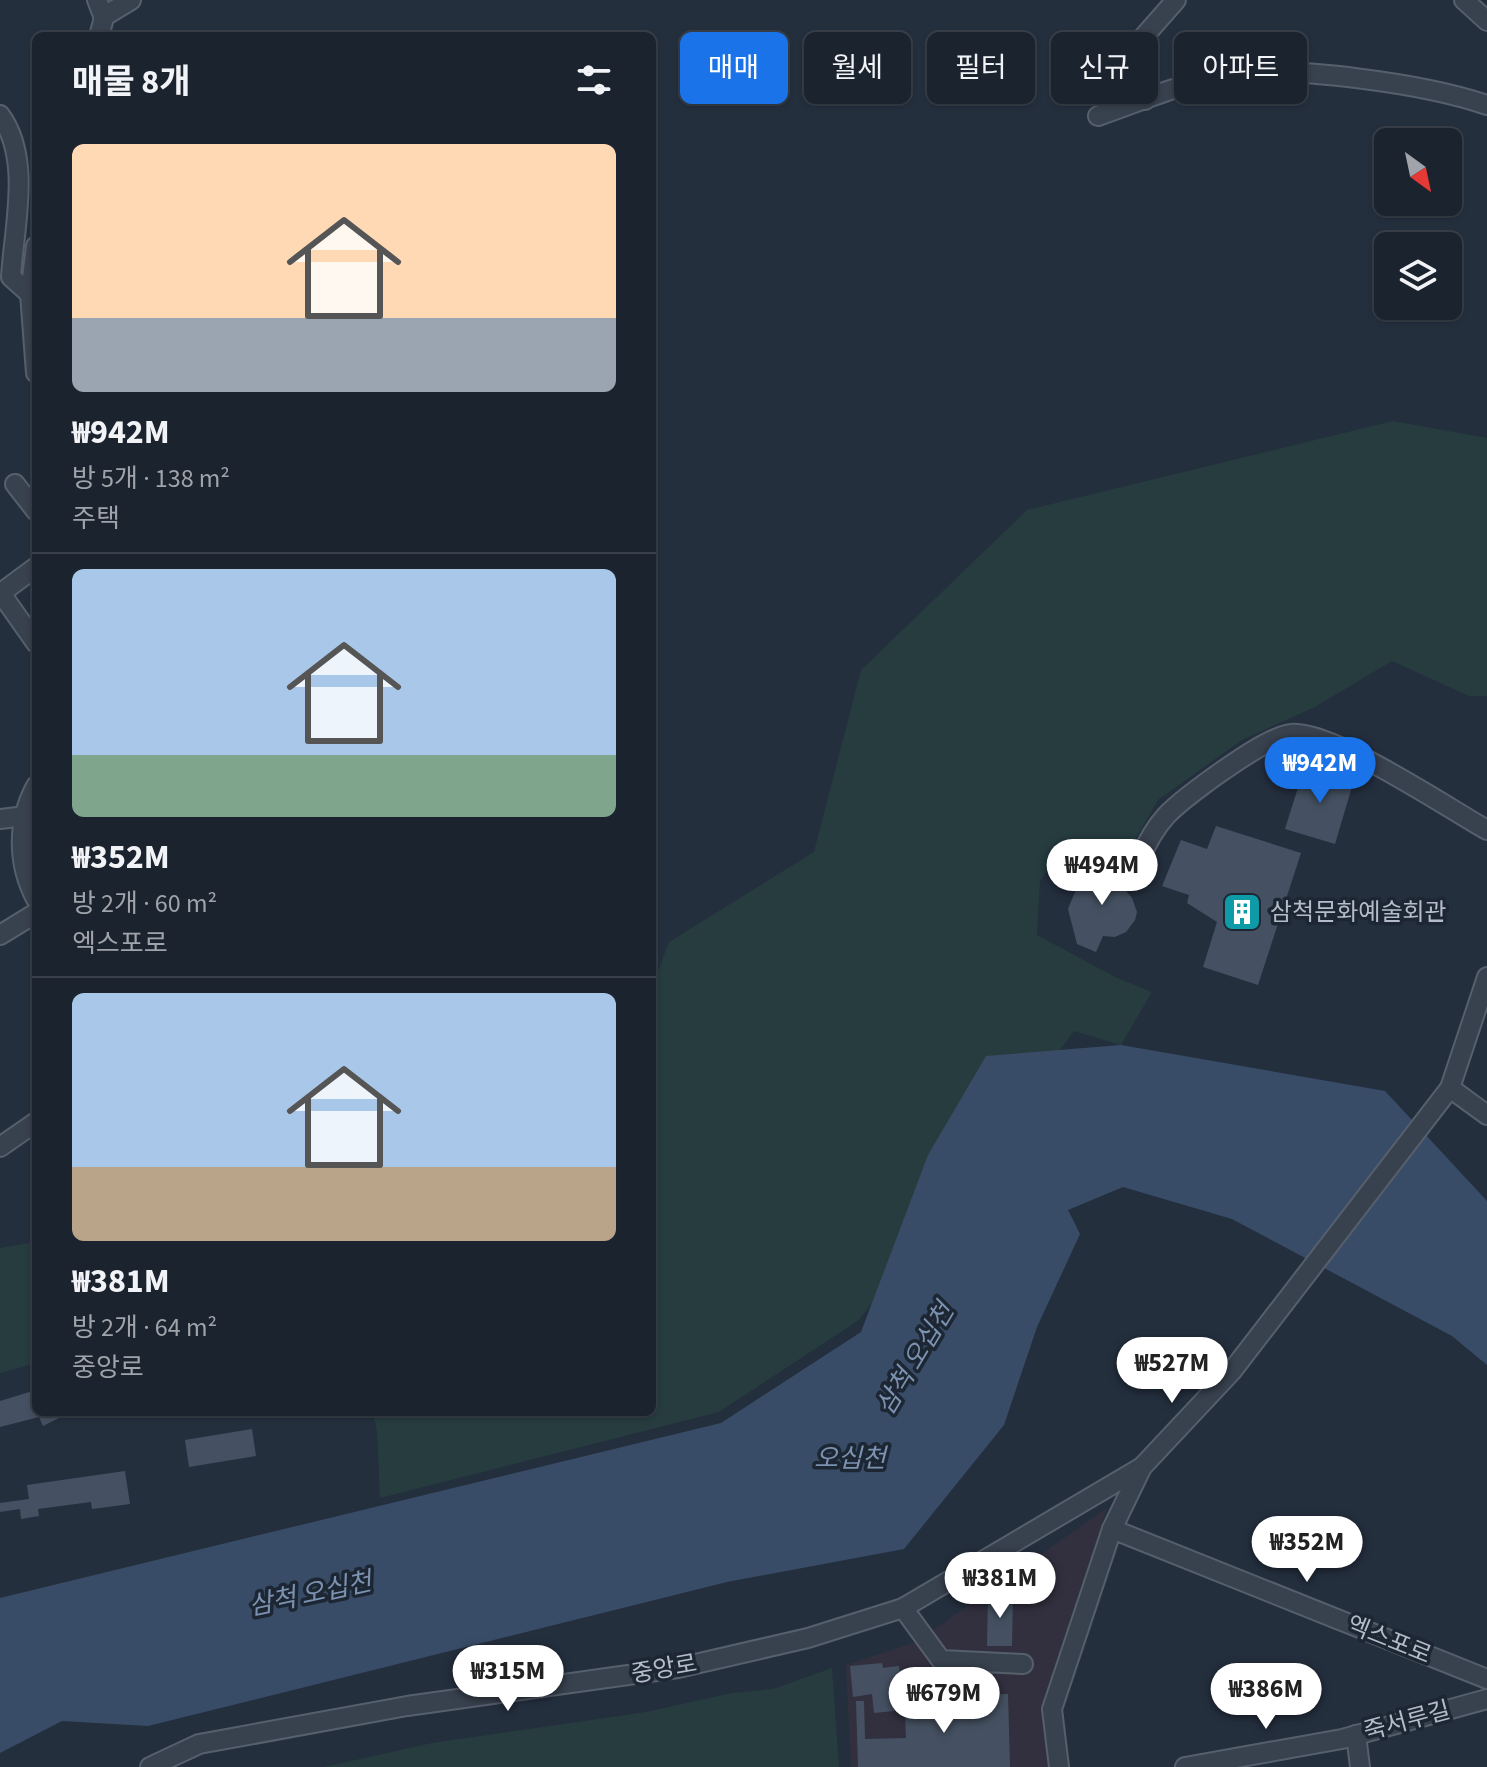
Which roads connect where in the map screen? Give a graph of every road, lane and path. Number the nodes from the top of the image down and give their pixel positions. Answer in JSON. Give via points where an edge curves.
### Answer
{"nodes":[{"id":1,"x":131,"y":0,"type":"edge"},
{"id":2,"x":1176,"y":0,"type":"edge"},
{"id":3,"x":1464,"y":0,"type":"edge"},
{"id":4,"x":100,"y":8,"type":"edge"},
{"id":5,"x":1487,"y":21,"type":"edge"},
{"id":6,"x":99,"y":32,"type":"edge"},
{"id":7,"x":1148,"y":32,"type":"edge"},
{"id":8,"x":1158,"y":96,"type":"edge"},
{"id":9,"x":1133,"y":104,"type":"edge"},
{"id":10,"x":1487,"y":105,"type":"edge"},
{"id":11,"x":0,"y":115,"type":"edge"},
{"id":12,"x":1098,"y":116,"type":"dead end"},
{"id":13,"x":32,"y":278,"type":"edge"},
{"id":14,"x":30,"y":294,"type":"junction"},
{"id":15,"x":32,"y":320,"type":"edge"},
{"id":16,"x":15,"y":484,"type":"dead end"},
{"id":17,"x":32,"y":506,"type":"edge"},
{"id":18,"x":32,"y":570,"type":"edge"},
{"id":19,"x":1,"y":593,"type":"edge"},
{"id":20,"x":32,"y":637,"type":"edge"},
{"id":21,"x":32,"y":794,"type":"edge"},
{"id":22,"x":25,"y":816,"type":"junction"},
{"id":23,"x":0,"y":819,"type":"edge"},
{"id":24,"x":1487,"y":830,"type":"edge"},
{"id":25,"x":1140,"y":859,"type":"dead end"},
{"id":26,"x":32,"y":890,"type":"edge"},
{"id":27,"x":32,"y":915,"type":"edge"},
{"id":28,"x":0,"y":935,"type":"edge"},
{"id":29,"x":1487,"y":977,"type":"edge"},
{"id":30,"x":1450,"y":1088,"type":"junction"},
{"id":31,"x":1487,"y":1115,"type":"edge"},
{"id":32,"x":32,"y":1125,"type":"edge"},
{"id":33,"x":0,"y":1147,"type":"edge"},
{"id":34,"x":1142,"y":1467,"type":"junction"},
{"id":35,"x":1112,"y":1529,"type":"junction"},
{"id":36,"x":903,"y":1608,"type":"junction"},
{"id":37,"x":1023,"y":1664,"type":"dead end"},
{"id":38,"x":1487,"y":1679,"type":"edge"},
{"id":39,"x":1487,"y":1699,"type":"edge"},
{"id":40,"x":1356,"y":1735,"type":"junction"},
{"id":41,"x":150,"y":1767,"type":"edge"},
{"id":42,"x":1059,"y":1767,"type":"edge"},
{"id":43,"x":1185,"y":1767,"type":"edge"},
{"id":44,"x":1360,"y":1767,"type":"edge"}],
"edges":[{"from":1,"to":4,"type":"street"},
{"from":2,"to":7,"type":"street"},
{"from":3,"to":5,"type":"street"},
{"from":4,"to":6,"type":"street"},
{"from":8,"to":10,"type":"street","via":[[1257,72],[1420,88]]},
{"from":9,"to":12,"type":"street"},
{"from":11,"to":14,"type":"street","via":[[14,133],[18,167],[11,277]]},
{"from":13,"to":14,"type":"street"},
{"from":14,"to":15,"type":"street"},
{"from":16,"to":17,"type":"street"},
{"from":18,"to":19,"type":"street"},
{"from":19,"to":20,"type":"street"},
{"from":21,"to":22,"type":"street"},
{"from":22,"to":23,"type":"street"},
{"from":22,"to":26,"type":"street","via":[[22,866]]},
{"from":24,"to":25,"type":"street","via":[[1356,755],[1314,736],[1290,734],[1228,766],[1172,809],[1153,828]]},
{"from":27,"to":28,"type":"street"},
{"from":29,"to":30,"type":"street"},
{"from":30,"to":31,"type":"street"},
{"from":30,"to":34,"type":"street","via":[[1232,1371]]},
{"from":32,"to":33,"type":"street"},
{"from":34,"to":35,"type":"street"},
{"from":34,"to":36,"type":"street","name":"중앙로"},
{"from":35,"to":38,"type":"street","name":"엑스포로"},
{"from":35,"to":42,"type":"street","via":[[1052,1709]]},
{"from":36,"to":37,"type":"street","via":[[941,1660]]},
{"from":36,"to":41,"type":"street","name":"중앙로","via":[[808,1638],[678,1668],[407,1706],[199,1744]]},
{"from":39,"to":40,"type":"street","name":"죽서루길"},
{"from":40,"to":43,"type":"street","name":"죽서루길"},
{"from":40,"to":44,"type":"street"}]}
